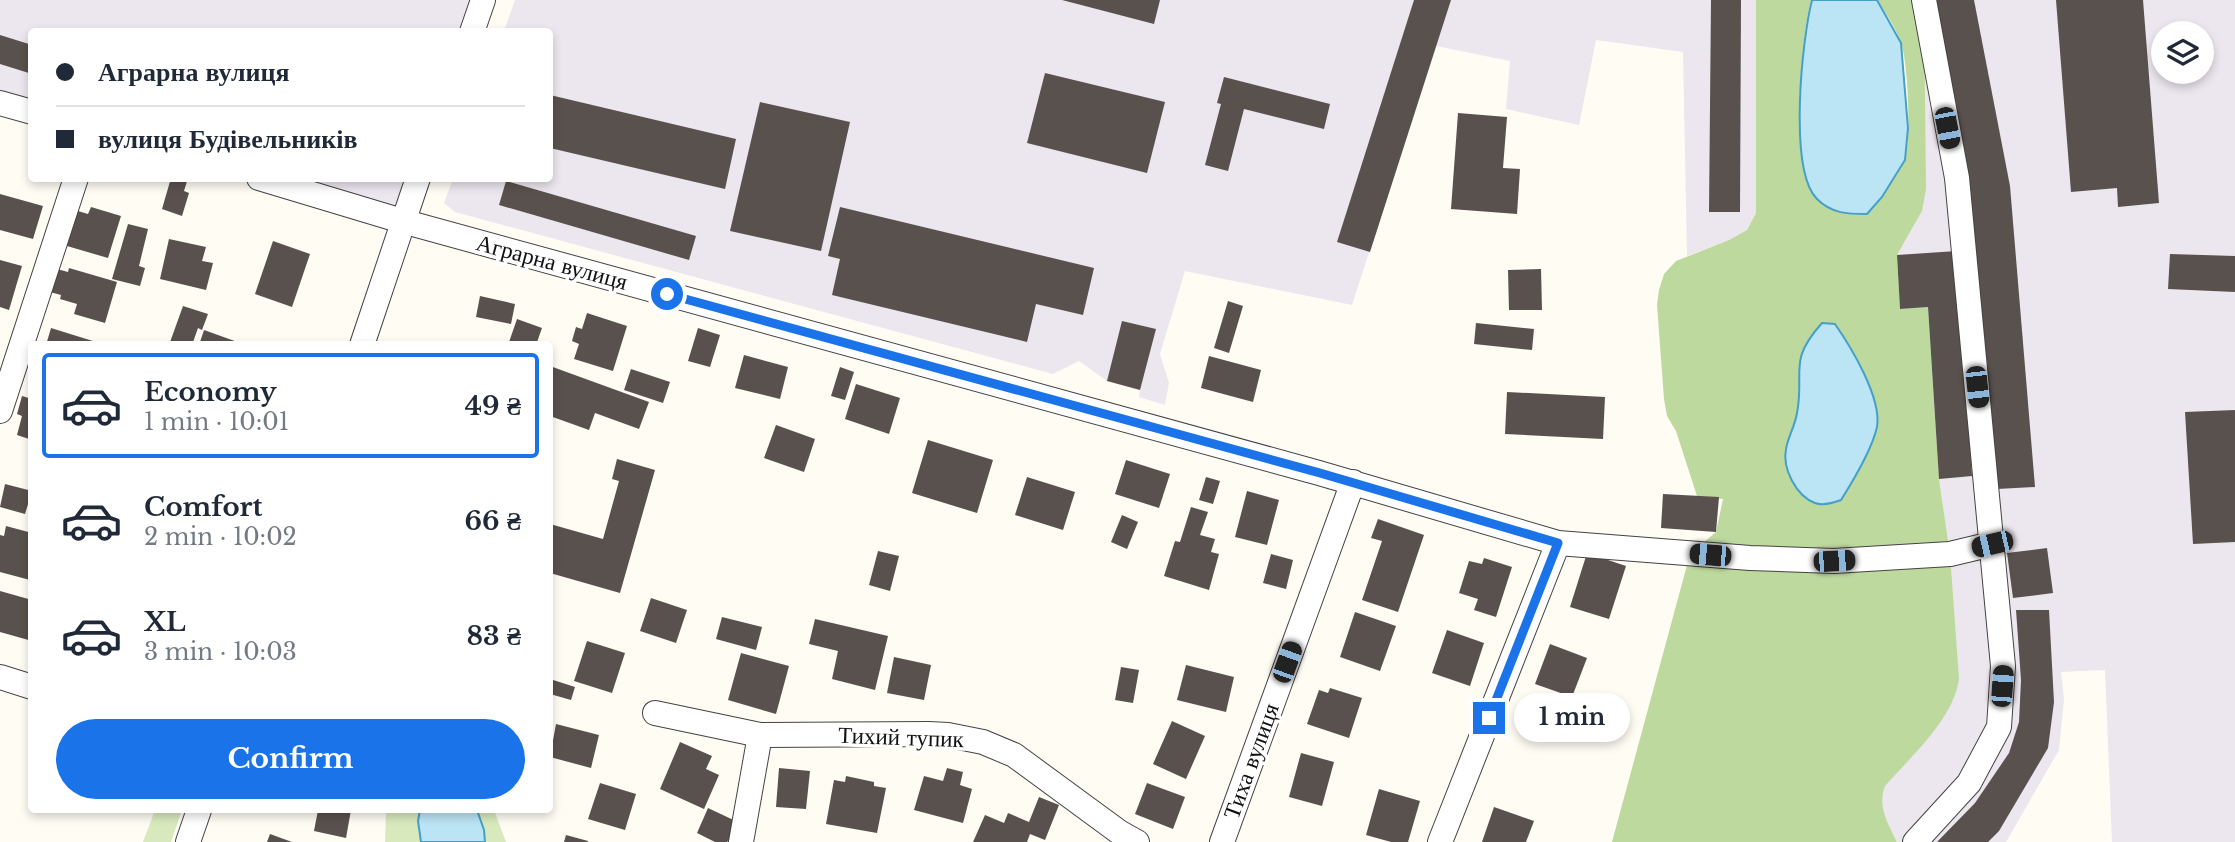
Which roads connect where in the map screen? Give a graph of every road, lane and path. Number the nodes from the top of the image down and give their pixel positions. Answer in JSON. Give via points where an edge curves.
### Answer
{"nodes":[{"id":1,"x":483,"y":0,"type":"edge"},
{"id":2,"x":1924,"y":0,"type":"edge"},
{"id":3,"x":473,"y":28,"type":"edge"},
{"id":4,"x":0,"y":103,"type":"edge"},
{"id":5,"x":28,"y":111,"type":"edge"},
{"id":6,"x":75,"y":182,"type":"edge"},
{"id":7,"x":272,"y":182,"type":"edge"},
{"id":8,"x":417,"y":182,"type":"edge"},
{"id":9,"x":402,"y":221,"type":"junction"},
{"id":10,"x":363,"y":341,"type":"edge"},
{"id":11,"x":0,"y":411,"type":"edge"},
{"id":12,"x":1353,"y":482,"type":"junction"},
{"id":13,"x":1558,"y":543,"type":"junction"},
{"id":14,"x":1992,"y":544,"type":"junction"},
{"id":15,"x":0,"y":677,"type":"edge"},
{"id":16,"x":28,"y":686,"type":"edge"},
{"id":17,"x":655,"y":713,"type":"dead end"},
{"id":18,"x":760,"y":735,"type":"junction"},
{"id":19,"x":198,"y":813,"type":"edge"},
{"id":20,"x":188,"y":842,"type":"edge"},
{"id":21,"x":741,"y":842,"type":"edge"},
{"id":22,"x":1138,"y":842,"type":"edge"},
{"id":23,"x":1222,"y":842,"type":"edge"},
{"id":24,"x":1440,"y":842,"type":"edge"},
{"id":25,"x":1915,"y":842,"type":"edge"}],
"edges":[{"from":1,"to":3,"type":"street"},
{"from":2,"to":14,"type":"street","via":[[1956,178]]},
{"from":4,"to":5,"type":"street"},
{"from":6,"to":11,"type":"street"},
{"from":7,"to":9,"type":"street","name":"Аграрна вулиця"},
{"from":8,"to":9,"type":"street"},
{"from":9,"to":10,"type":"street"},
{"from":9,"to":12,"type":"street","name":"Аграрна вулиця"},
{"from":12,"to":13,"type":"street","name":"Аграрна вулиця"},
{"from":12,"to":23,"type":"street","name":"Тиха вулиця"},
{"from":13,"to":14,"type":"street","name":"Аграрна вулиця","via":[[1834,561],[1950,554]]},
{"from":13,"to":24,"type":"street"},
{"from":14,"to":25,"type":"street","via":[[2003,666],[1999,727],[1969,783]]},
{"from":15,"to":16,"type":"street"},
{"from":17,"to":18,"type":"street","name":"Тихий тупик"},
{"from":18,"to":21,"type":"street"},
{"from":18,"to":22,"type":"street","name":"Тихий тупик","via":[[929,734],[984,742],[1014,755]]},
{"from":19,"to":20,"type":"street"}]}
